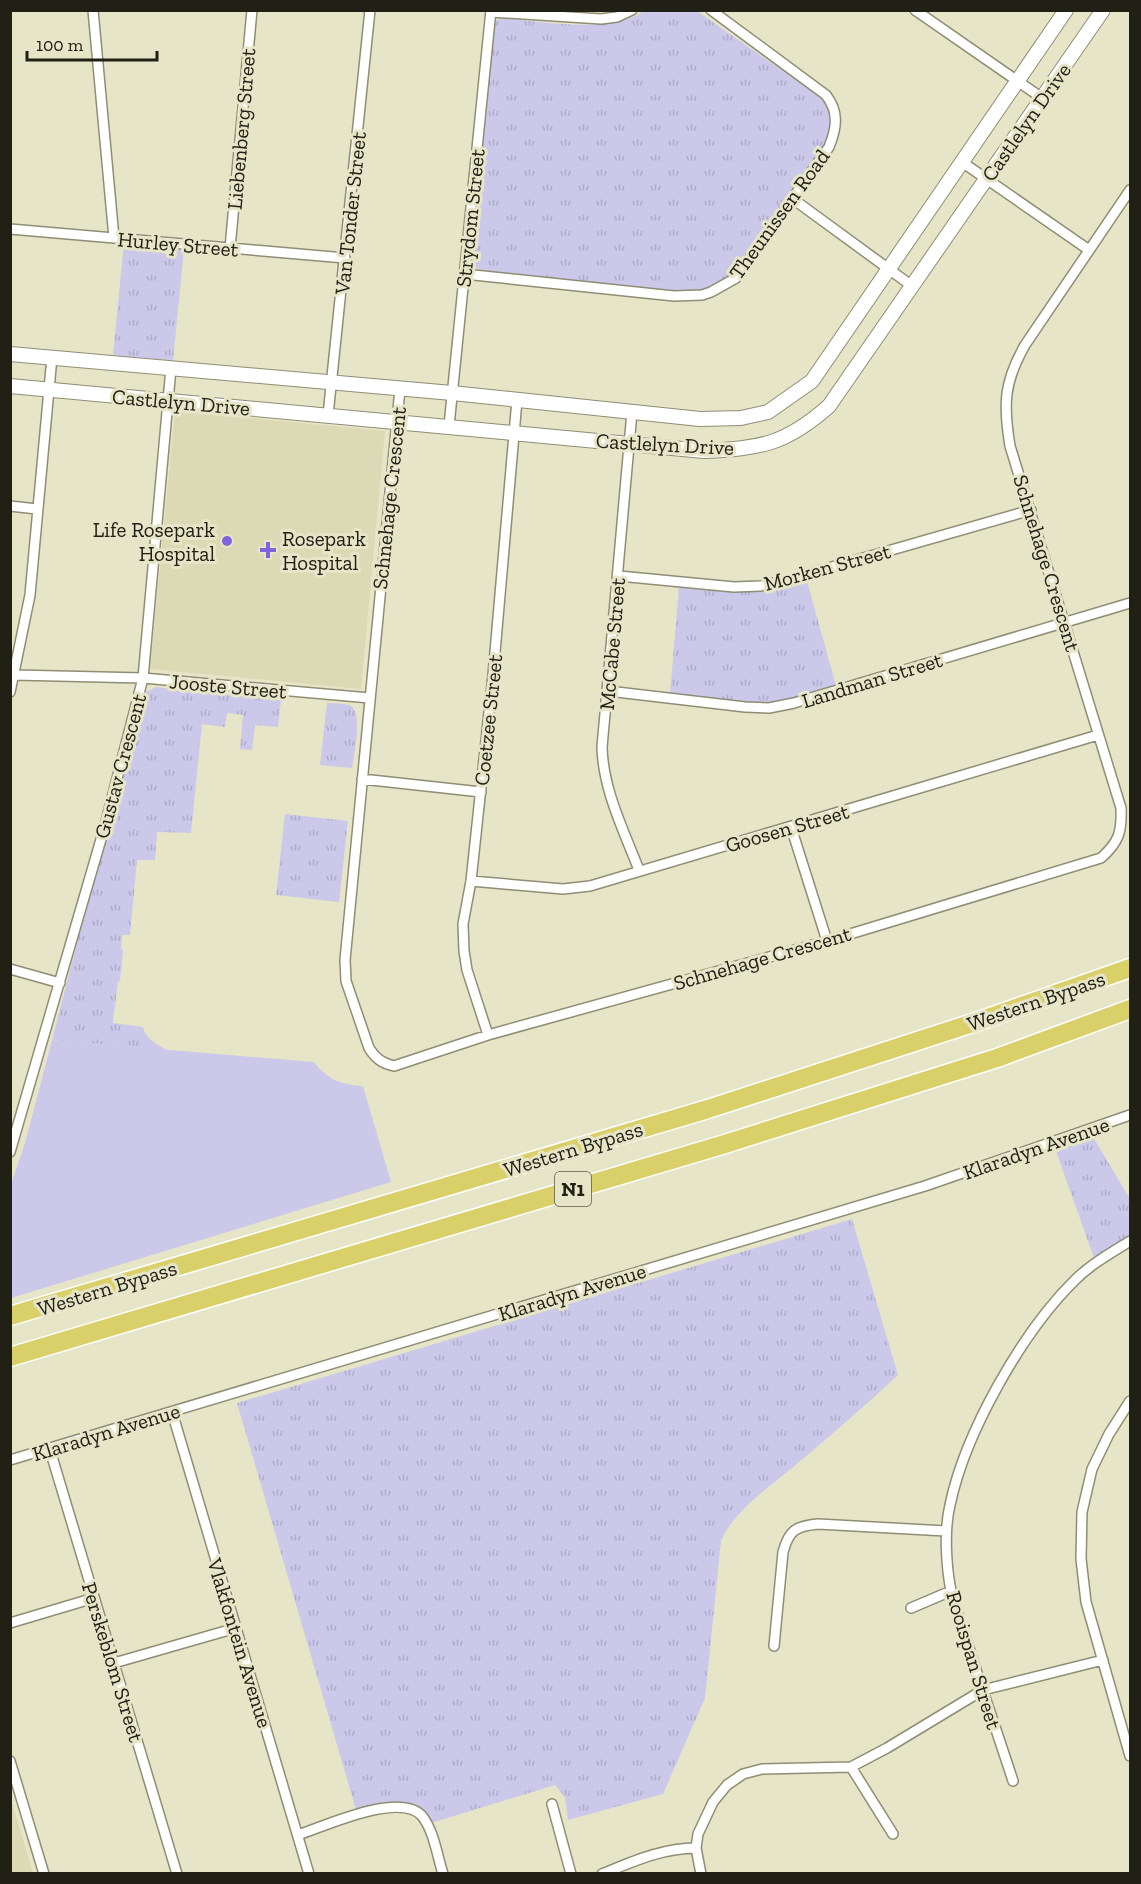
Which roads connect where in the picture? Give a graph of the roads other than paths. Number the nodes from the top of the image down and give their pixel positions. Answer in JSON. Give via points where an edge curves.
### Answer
{"nodes":[{"id":1,"x":93,"y":10,"type":"edge"},
{"id":2,"x":252,"y":10,"type":"edge"},
{"id":3,"x":370,"y":10,"type":"edge"},
{"id":4,"x":632,"y":10,"type":"edge"},
{"id":5,"x":711,"y":10,"type":"edge"},
{"id":6,"x":915,"y":10,"type":"edge"},
{"id":7,"x":1103,"y":10,"type":"edge"},
{"id":8,"x":491,"y":11,"type":"edge"},
{"id":9,"x":1065,"y":12,"type":"edge"},
{"id":10,"x":1017,"y":81,"type":"junction"},
{"id":11,"x":1042,"y":98,"type":"junction"},
{"id":12,"x":962,"y":162,"type":"junction"},
{"id":13,"x":986,"y":179,"type":"junction"},
{"id":14,"x":1131,"y":190,"type":"edge"},
{"id":15,"x":793,"y":199,"type":"junction"},
{"id":16,"x":10,"y":229,"type":"edge"},
{"id":17,"x":114,"y":238,"type":"junction"},
{"id":18,"x":230,"y":248,"type":"junction"},
{"id":19,"x":1089,"y":250,"type":"junction"},
{"id":20,"x":345,"y":258,"type":"junction"},
{"id":21,"x":888,"y":269,"type":"junction"},
{"id":22,"x":464,"y":274,"type":"junction"},
{"id":23,"x":912,"y":286,"type":"junction"},
{"id":24,"x":10,"y":354,"type":"edge"},
{"id":25,"x":52,"y":357,"type":"junction"},
{"id":26,"x":171,"y":368,"type":"junction"},
{"id":27,"x":333,"y":383,"type":"junction"},
{"id":28,"x":10,"y":386,"type":"edge"},
{"id":29,"x":49,"y":389,"type":"junction"},
{"id":30,"x":400,"y":389,"type":"junction"},
{"id":31,"x":452,"y":393,"type":"junction"},
{"id":32,"x":167,"y":400,"type":"junction"},
{"id":33,"x":517,"y":400,"type":"junction"},
{"id":34,"x":632,"y":412,"type":"junction"},
{"id":35,"x":328,"y":415,"type":"junction"},
{"id":36,"x":396,"y":421,"type":"junction"},
{"id":37,"x":449,"y":426,"type":"junction"},
{"id":38,"x":514,"y":432,"type":"junction"},
{"id":39,"x":630,"y":444,"type":"junction"},
{"id":40,"x":10,"y":506,"type":"edge"},
{"id":41,"x":37,"y":509,"type":"junction"},
{"id":42,"x":1031,"y":510,"type":"junction"},
{"id":43,"x":619,"y":576,"type":"junction"},
{"id":44,"x":1131,"y":603,"type":"edge"},
{"id":45,"x":1065,"y":622,"type":"junction"},
{"id":46,"x":15,"y":675,"type":"junction"},
{"id":47,"x":143,"y":678,"type":"junction"},
{"id":48,"x":608,"y":691,"type":"junction"},
{"id":49,"x":10,"y":692,"type":"edge"},
{"id":50,"x":370,"y":698,"type":"junction"},
{"id":51,"x":1098,"y":735,"type":"junction"},
{"id":52,"x":362,"y":779,"type":"junction"},
{"id":53,"x":481,"y":792,"type":"junction"},
{"id":54,"x":791,"y":827,"type":"junction"},
{"id":55,"x":639,"y":870,"type":"junction"},
{"id":56,"x":471,"y":881,"type":"junction"},
{"id":57,"x":827,"y":941,"type":"junction"},
{"id":58,"x":1131,"y":968,"type":"edge"},
{"id":59,"x":10,"y":969,"type":"edge"},
{"id":60,"x":60,"y":983,"type":"junction"},
{"id":61,"x":1131,"y":1009,"type":"edge"},
{"id":62,"x":488,"y":1035,"type":"junction"},
{"id":63,"x":1131,"y":1115,"type":"edge"},
{"id":64,"x":10,"y":1152,"type":"edge"},
{"id":65,"x":1131,"y":1241,"type":"edge"},
{"id":66,"x":10,"y":1316,"type":"edge"},
{"id":67,"x":10,"y":1357,"type":"edge"},
{"id":68,"x":1131,"y":1401,"type":"edge"},
{"id":69,"x":172,"y":1412,"type":"junction"},
{"id":70,"x":50,"y":1450,"type":"junction"},
{"id":71,"x":10,"y":1460,"type":"edge"},
{"id":72,"x":946,"y":1530,"type":"junction"},
{"id":73,"x":951,"y":1591,"type":"junction"},
{"id":74,"x":94,"y":1598,"type":"junction"},
{"id":75,"x":911,"y":1608,"type":"dead end"},
{"id":76,"x":10,"y":1623,"type":"edge"},
{"id":77,"x":236,"y":1628,"type":"junction"},
{"id":78,"x":774,"y":1646,"type":"dead end"},
{"id":79,"x":1103,"y":1660,"type":"junction"},
{"id":80,"x":114,"y":1663,"type":"junction"},
{"id":81,"x":983,"y":1690,"type":"junction"},
{"id":82,"x":1131,"y":1756,"type":"edge"},
{"id":83,"x":10,"y":1761,"type":"edge"},
{"id":84,"x":851,"y":1767,"type":"junction"},
{"id":85,"x":1013,"y":1781,"type":"dead end"},
{"id":86,"x":552,"y":1804,"type":"dead end"},
{"id":87,"x":893,"y":1834,"type":"dead end"},
{"id":88,"x":297,"y":1835,"type":"junction"},
{"id":89,"x":696,"y":1848,"type":"junction"},
{"id":90,"x":44,"y":1874,"type":"edge"},
{"id":91,"x":177,"y":1874,"type":"edge"},
{"id":92,"x":309,"y":1874,"type":"edge"},
{"id":93,"x":442,"y":1874,"type":"edge"},
{"id":94,"x":571,"y":1874,"type":"edge"},
{"id":95,"x":602,"y":1874,"type":"edge"},
{"id":96,"x":701,"y":1874,"type":"edge"}],
"edges":[{"from":1,"to":17,"type":"street"},
{"from":2,"to":18,"type":"street","name":"Liebenberg Street"},
{"from":3,"to":20,"type":"street","name":"Van Tonder Street"},
{"from":4,"to":8,"type":"street","via":[[601,19]]},
{"from":5,"to":15,"type":"street","name":"Theunissen Road","via":[[826,94],[832,103],[837,117],[830,147]]},
{"from":6,"to":10,"type":"street"},
{"from":7,"to":11,"type":"street","name":"Castlelyn Drive"},
{"from":8,"to":22,"type":"street","name":"Strydom Street"},
{"from":9,"to":10,"type":"street","name":"Castlelyn Drive"},
{"from":10,"to":11,"type":"street"},
{"from":10,"to":12,"type":"street","name":"Castlelyn Drive"},
{"from":11,"to":13,"type":"street","name":"Castlelyn Drive"},
{"from":12,"to":13,"type":"street"},
{"from":12,"to":21,"type":"street","name":"Castlelyn Drive"},
{"from":13,"to":19,"type":"street"},
{"from":13,"to":23,"type":"street","name":"Castlelyn Drive"},
{"from":14,"to":19,"type":"street","name":"Schnehage Crescent"},
{"from":15,"to":21,"type":"street"},
{"from":15,"to":22,"type":"street","name":"Theunissen Road","via":[[736,278],[702,295],[674,296]]},
{"from":16,"to":17,"type":"street","name":"Hurley Street"},
{"from":17,"to":18,"type":"street","name":"Hurley Street"},
{"from":18,"to":20,"type":"street","name":"Hurley Street"},
{"from":19,"to":42,"type":"street","name":"Schnehage Crescent","via":[[1012,367],[1005,418]]},
{"from":20,"to":27,"type":"street","name":"Van Tonder Street"},
{"from":21,"to":23,"type":"street"},
{"from":21,"to":34,"type":"street","name":"Castlelyn Drive","via":[[812,381],[768,412],[741,418],[700,419]]},
{"from":22,"to":31,"type":"street","name":"Strydom Street"},
{"from":23,"to":39,"type":"street","name":"Castlelyn Drive","via":[[829,406],[794,432],[770,444],[749,448],[704,451]]},
{"from":24,"to":25,"type":"street","name":"Castlelyn Drive"},
{"from":25,"to":26,"type":"street","name":"Castlelyn Drive"},
{"from":25,"to":29,"type":"street"},
{"from":26,"to":27,"type":"street","name":"Castlelyn Drive"},
{"from":26,"to":32,"type":"street","name":"Gustav Crescent"},
{"from":27,"to":30,"type":"street","name":"Castlelyn Drive"},
{"from":27,"to":35,"type":"street","name":"Van Tonder Street"},
{"from":28,"to":29,"type":"street","name":"Castlelyn Drive"},
{"from":29,"to":32,"type":"street","name":"Castlelyn Drive"},
{"from":29,"to":41,"type":"street"},
{"from":30,"to":31,"type":"street","name":"Castlelyn Drive"},
{"from":30,"to":36,"type":"street","name":"Schnehage Crescent"},
{"from":31,"to":33,"type":"street","name":"Castlelyn Drive"},
{"from":31,"to":37,"type":"street","name":"Strydom Street"},
{"from":32,"to":35,"type":"street","name":"Castlelyn Drive"},
{"from":32,"to":47,"type":"street","name":"Gustav Crescent"},
{"from":33,"to":34,"type":"street","name":"Castlelyn Drive"},
{"from":33,"to":38,"type":"street","name":"Coetzee Street"},
{"from":34,"to":39,"type":"street","name":"McCabe Street"},
{"from":35,"to":36,"type":"street","name":"Castlelyn Drive"},
{"from":36,"to":37,"type":"street","name":"Castlelyn Drive"},
{"from":36,"to":50,"type":"street","name":"Schnehage Crescent"},
{"from":37,"to":38,"type":"street","name":"Castlelyn Drive"},
{"from":38,"to":39,"type":"street","name":"Castlelyn Drive"},
{"from":38,"to":53,"type":"street","name":"Coetzee Street"},
{"from":39,"to":43,"type":"street","name":"McCabe Street"},
{"from":40,"to":41,"type":"street"},
{"from":41,"to":46,"type":"street","via":[[30,595]]},
{"from":42,"to":43,"type":"street","name":"Morken Street","via":[[761,586]]},
{"from":42,"to":45,"type":"street","name":"Schnehage Crescent"},
{"from":43,"to":48,"type":"street","name":"McCabe Street"},
{"from":44,"to":45,"type":"street","name":"Landman Street"},
{"from":45,"to":48,"type":"street","name":"Landman Street","via":[[769,708]]},
{"from":45,"to":51,"type":"street","name":"Schnehage Crescent"},
{"from":46,"to":47,"type":"street","name":"Jooste Street"},
{"from":46,"to":49,"type":"street"},
{"from":47,"to":50,"type":"street","name":"Jooste Street"},
{"from":47,"to":60,"type":"street","name":"Gustav Crescent"},
{"from":48,"to":55,"type":"street","name":"McCabe Street","via":[[602,747],[604,767]]},
{"from":50,"to":52,"type":"street","name":"Schnehage Crescent"},
{"from":51,"to":54,"type":"street","name":"Goosen Street"},
{"from":51,"to":57,"type":"street","name":"Schnehage Crescent","via":[[1121,808],[1122,825],[1118,839],[1101,858]]},
{"from":52,"to":53,"type":"street"},
{"from":52,"to":62,"type":"street","name":"Schnehage Crescent","via":[[345,960],[346,981],[369,1048],[381,1062],[394,1066]]},
{"from":53,"to":56,"type":"street","name":"Coetzee Street"},
{"from":54,"to":55,"type":"street","name":"Goosen Street"},
{"from":54,"to":57,"type":"street"},
{"from":55,"to":56,"type":"street","name":"Goosen Street","via":[[591,886],[563,889]]},
{"from":56,"to":62,"type":"street","name":"Coetzee Street","via":[[463,924],[464,951]]},
{"from":57,"to":62,"type":"street","name":"Schnehage Crescent"},
{"from":58,"to":66,"type":"highway","name":"Western Bypass","number":"N1","via":[[708,1110]]},
{"from":59,"to":60,"type":"street"},
{"from":60,"to":64,"type":"street","name":"Gustav Crescent"},
{"from":61,"to":67,"type":"highway","name":"Western Bypass","number":"N1","via":[[997,1058],[724,1144]]},
{"from":63,"to":69,"type":"street","name":"Klaradyn Avenue","via":[[925,1186]]},
{"from":65,"to":72,"type":"street","name":"Rooispan Street","via":[[1075,1280],[1009,1367],[961,1466]]},
{"from":68,"to":79,"type":"street","via":[[1092,1469],[1082,1512],[1085,1591]]},
{"from":69,"to":70,"type":"street","name":"Klaradyn Avenue"},
{"from":69,"to":77,"type":"street","name":"Vlakfontein Avenue"},
{"from":70,"to":71,"type":"street","name":"Klaradyn Avenue"},
{"from":70,"to":74,"type":"street","name":"Perskeblom Street"},
{"from":72,"to":73,"type":"street","name":"Rooispan Street"},
{"from":72,"to":78,"type":"street","via":[[818,1524],[795,1529],[783,1552]]},
{"from":73,"to":75,"type":"street"},
{"from":73,"to":81,"type":"street","name":"Rooispan Street"},
{"from":74,"to":76,"type":"street"},
{"from":74,"to":80,"type":"street","name":"Perskeblom Street"},
{"from":77,"to":80,"type":"street"},
{"from":77,"to":88,"type":"street","name":"Vlakfontein Avenue"},
{"from":79,"to":81,"type":"street"},
{"from":79,"to":82,"type":"street"},
{"from":80,"to":91,"type":"street","name":"Perskeblom Street"},
{"from":81,"to":84,"type":"street"},
{"from":81,"to":85,"type":"street","name":"Rooispan Street"},
{"from":83,"to":90,"type":"street"},
{"from":84,"to":87,"type":"street"},
{"from":84,"to":89,"type":"street","via":[[762,1769],[743,1774],[713,1802]]},
{"from":86,"to":94,"type":"street"},
{"from":88,"to":92,"type":"street","name":"Vlakfontein Avenue"},
{"from":88,"to":93,"type":"street","via":[[383,1807],[409,1807],[424,1818],[430,1830]]},
{"from":89,"to":95,"type":"street","via":[[659,1852]]},
{"from":89,"to":96,"type":"street"}]}
